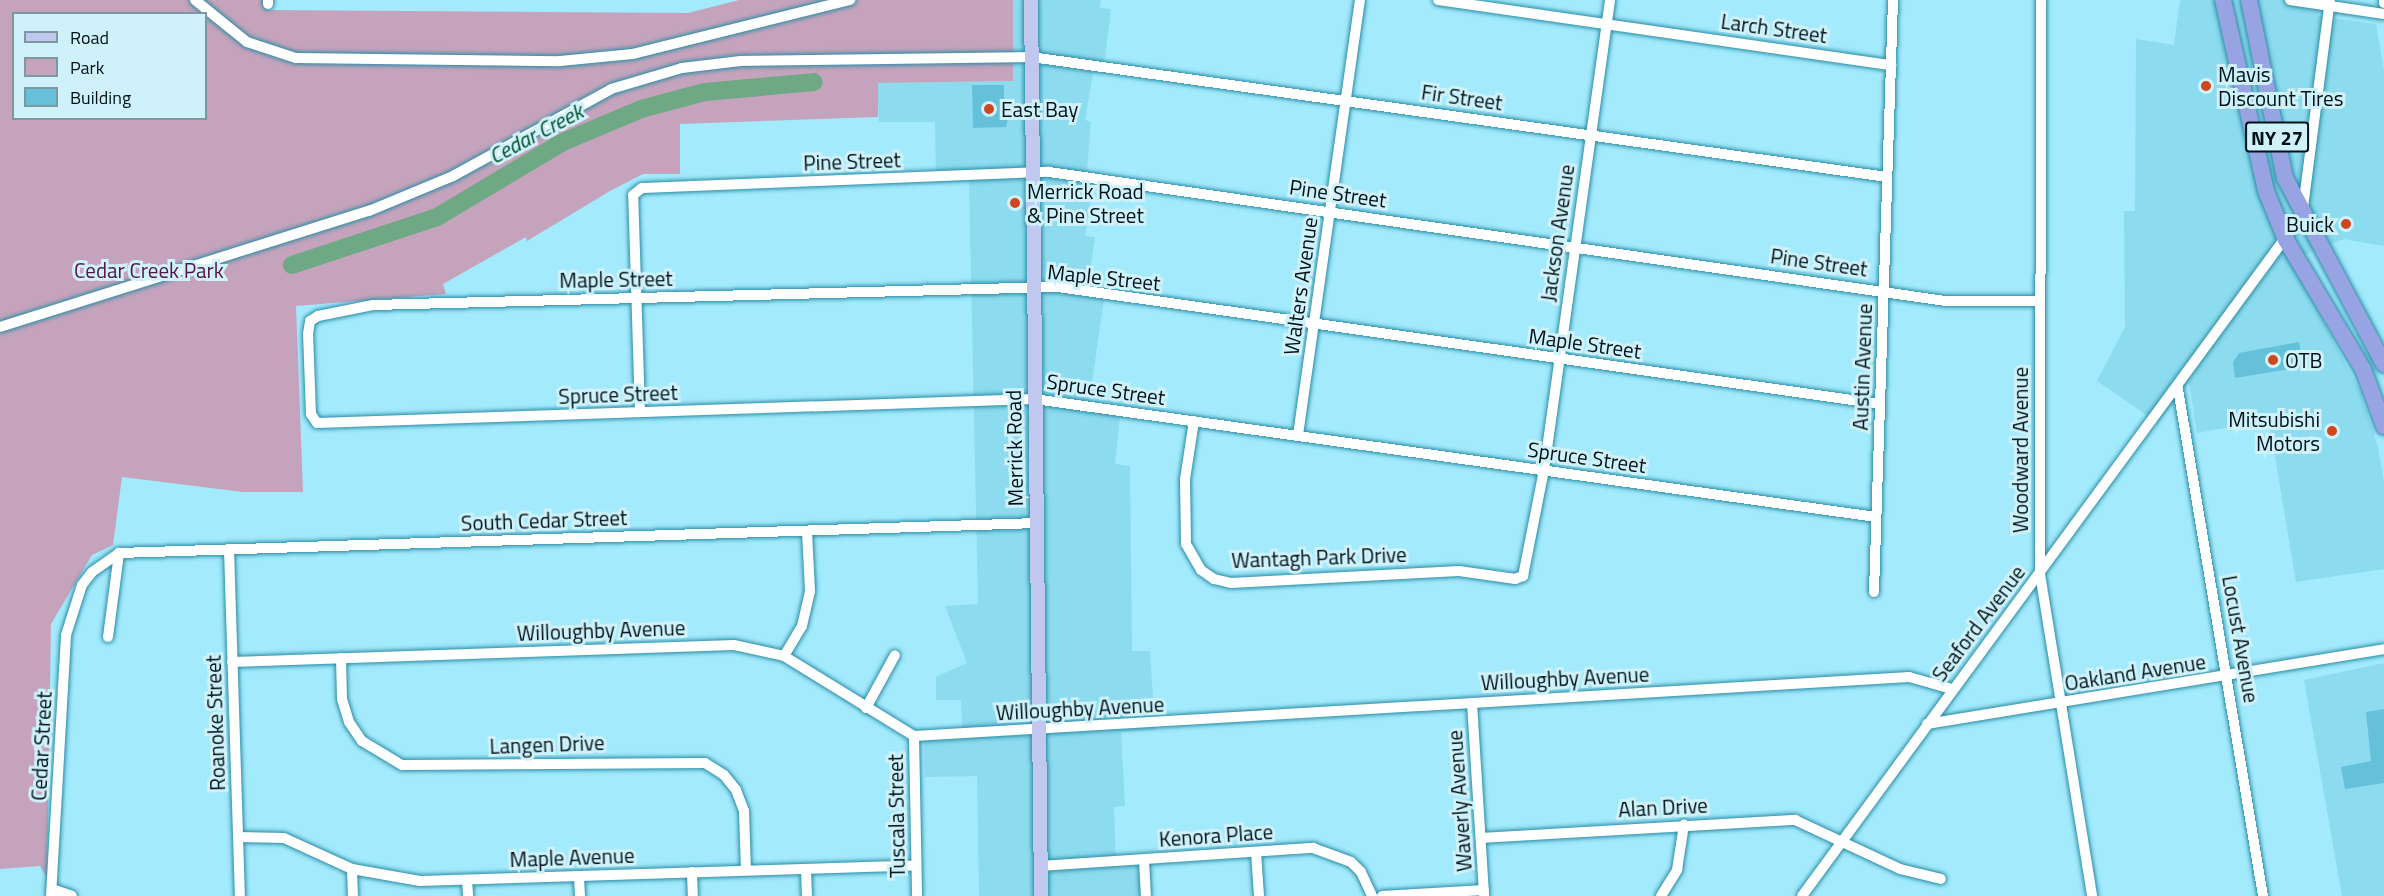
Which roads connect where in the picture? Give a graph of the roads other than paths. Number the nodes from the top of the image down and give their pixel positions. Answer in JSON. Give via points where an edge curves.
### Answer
{"nodes":[{"id":1,"x":195,"y":0,"type":"edge"},
{"id":2,"x":850,"y":0,"type":"edge"},
{"id":3,"x":1030,"y":0,"type":"edge"},
{"id":4,"x":1360,"y":0,"type":"edge"},
{"id":5,"x":1438,"y":0,"type":"edge"},
{"id":6,"x":1610,"y":0,"type":"edge"},
{"id":7,"x":1893,"y":0,"type":"edge"},
{"id":8,"x":2041,"y":0,"type":"edge"},
{"id":9,"x":2223,"y":0,"type":"edge"},
{"id":10,"x":2249,"y":0,"type":"edge"},
{"id":11,"x":2290,"y":0,"type":"edge"},
{"id":12,"x":2330,"y":3,"type":"edge"},
{"id":13,"x":2384,"y":14,"type":"edge"},
{"id":14,"x":1607,"y":24,"type":"junction"},
{"id":15,"x":1031,"y":57,"type":"junction"},
{"id":16,"x":1891,"y":65,"type":"junction"},
{"id":17,"x":1346,"y":101,"type":"junction"},
{"id":18,"x":1591,"y":135,"type":"junction"},
{"id":19,"x":1032,"y":172,"type":"junction"},
{"id":20,"x":1887,"y":177,"type":"junction"},
{"id":21,"x":1330,"y":212,"type":"junction"},
{"id":22,"x":2294,"y":228,"type":"junction"},
{"id":23,"x":1575,"y":247,"type":"junction"},
{"id":24,"x":1032,"y":289,"type":"junction"},
{"id":25,"x":1884,"y":291,"type":"junction"},
{"id":26,"x":635,"y":298,"type":"junction"},
{"id":27,"x":2039,"y":301,"type":"junction"},
{"id":28,"x":1314,"y":324,"type":"junction"},
{"id":29,"x":0,"y":327,"type":"edge"},
{"id":30,"x":1559,"y":359,"type":"junction"},
{"id":31,"x":2384,"y":364,"type":"edge"},
{"id":32,"x":2178,"y":389,"type":"junction"},
{"id":33,"x":1034,"y":399,"type":"junction"},
{"id":34,"x":1880,"y":404,"type":"junction"},
{"id":35,"x":640,"y":412,"type":"junction"},
{"id":36,"x":1194,"y":421,"type":"junction"},
{"id":37,"x":324,"y":423,"type":"joint"},
{"id":38,"x":2384,"y":426,"type":"edge"},
{"id":39,"x":1298,"y":435,"type":"junction"},
{"id":40,"x":1544,"y":470,"type":"junction"},
{"id":41,"x":1876,"y":517,"type":"junction"},
{"id":42,"x":1036,"y":523,"type":"junction"},
{"id":43,"x":807,"y":531,"type":"junction"},
{"id":44,"x":229,"y":549,"type":"junction"},
{"id":45,"x":119,"y":553,"type":"junction"},
{"id":46,"x":2040,"y":574,"type":"junction"},
{"id":47,"x":1523,"y":576,"type":"joint"},
{"id":48,"x":1874,"y":592,"type":"dead end"},
{"id":49,"x":108,"y":637,"type":"dead end"},
{"id":50,"x":2384,"y":649,"type":"edge"},
{"id":51,"x":895,"y":655,"type":"dead end"},
{"id":52,"x":784,"y":656,"type":"junction"},
{"id":53,"x":341,"y":658,"type":"junction"},
{"id":54,"x":232,"y":662,"type":"junction"},
{"id":55,"x":2228,"y":676,"type":"junction"},
{"id":56,"x":1952,"y":689,"type":"junction"},
{"id":57,"x":1472,"y":703,"type":"junction"},
{"id":58,"x":2060,"y":704,"type":"junction"},
{"id":59,"x":866,"y":708,"type":"junction"},
{"id":60,"x":1928,"y":724,"type":"junction"},
{"id":61,"x":1039,"y":730,"type":"junction"},
{"id":62,"x":914,"y":736,"type":"junction"},
{"id":63,"x":1684,"y":825,"type":"junction"},
{"id":64,"x":238,"y":837,"type":"junction"},
{"id":65,"x":1481,"y":838,"type":"junction"},
{"id":66,"x":1842,"y":841,"type":"junction"},
{"id":67,"x":1256,"y":852,"type":"junction"},
{"id":68,"x":1144,"y":860,"type":"junction"},
{"id":69,"x":916,"y":866,"type":"junction"},
{"id":70,"x":1040,"y":866,"type":"junction"},
{"id":71,"x":352,"y":869,"type":"junction"},
{"id":72,"x":806,"y":869,"type":"junction"},
{"id":73,"x":746,"y":870,"type":"junction"},
{"id":74,"x":692,"y":872,"type":"junction"},
{"id":75,"x":579,"y":877,"type":"junction"},
{"id":76,"x":1941,"y":879,"type":"dead end"},
{"id":77,"x":467,"y":880,"type":"junction"},
{"id":78,"x":51,"y":892,"type":"edge"},
{"id":79,"x":1484,"y":893,"type":"edge"},
{"id":80,"x":72,"y":896,"type":"edge"},
{"id":81,"x":240,"y":896,"type":"edge"},
{"id":82,"x":353,"y":896,"type":"edge"},
{"id":83,"x":468,"y":896,"type":"edge"},
{"id":84,"x":579,"y":896,"type":"edge"},
{"id":85,"x":693,"y":896,"type":"edge"},
{"id":86,"x":807,"y":896,"type":"edge"},
{"id":87,"x":917,"y":896,"type":"edge"},
{"id":88,"x":1041,"y":896,"type":"edge"},
{"id":89,"x":1146,"y":896,"type":"edge"},
{"id":90,"x":1259,"y":896,"type":"edge"},
{"id":91,"x":1372,"y":896,"type":"edge"},
{"id":92,"x":1382,"y":896,"type":"edge"},
{"id":93,"x":1661,"y":896,"type":"edge"},
{"id":94,"x":1802,"y":896,"type":"edge"},
{"id":95,"x":2092,"y":896,"type":"edge"},
{"id":96,"x":2263,"y":896,"type":"edge"}],
"edges":[{"from":1,"to":2,"type":"street","via":[[247,42],[296,58],[560,61],[633,54]]},
{"from":3,"to":15,"type":"main road","name":"Merrick Road"},
{"from":4,"to":17,"type":"street","name":"Walters Avenue"},
{"from":5,"to":14,"type":"street","name":"Larch Street"},
{"from":6,"to":14,"type":"street","name":"Jackson Avenue"},
{"from":7,"to":16,"type":"street","name":"Austin Avenue"},
{"from":8,"to":27,"type":"street","name":"Woodward Avenue"},
{"from":9,"to":22,"type":"highway","number":"NY 27","via":[[2266,191]]},
{"from":10,"to":22,"type":"highway","number":"NY 27"},
{"from":11,"to":12,"type":"street"},
{"from":12,"to":13,"type":"street"},
{"from":12,"to":22,"type":"street"},
{"from":14,"to":16,"type":"street","name":"Larch Street"},
{"from":14,"to":18,"type":"street","name":"Jackson Avenue"},
{"from":15,"to":17,"type":"street","name":"Fir Street"},
{"from":15,"to":19,"type":"main road","name":"Merrick Road"},
{"from":15,"to":29,"type":"street","name":"Fir Street","via":[[741,61],[660,73],[591,98],[487,158],[369,211]]},
{"from":16,"to":20,"type":"street","name":"Austin Avenue"},
{"from":17,"to":18,"type":"street","name":"Fir Street"},
{"from":17,"to":21,"type":"street","name":"Walters Avenue"},
{"from":18,"to":20,"type":"street","name":"Fir Street"},
{"from":18,"to":23,"type":"street","name":"Jackson Avenue"},
{"from":19,"to":21,"type":"street","name":"Pine Street"},
{"from":19,"to":24,"type":"main road","name":"Merrick Road"},
{"from":19,"to":26,"type":"street","name":"Pine Street","via":[[642,188],[633,195]]},
{"from":20,"to":25,"type":"street","name":"Austin Avenue"},
{"from":21,"to":23,"type":"street","name":"Pine Street"},
{"from":21,"to":28,"type":"street","name":"Walters Avenue"},
{"from":22,"to":31,"type":"highway","number":"NY 27"},
{"from":22,"to":32,"type":"street","name":"Seaford Avenue"},
{"from":22,"to":38,"type":"highway","number":"NY 27","via":[[2362,369]]},
{"from":23,"to":25,"type":"street","name":"Pine Street"},
{"from":23,"to":30,"type":"street","name":"Jackson Avenue"},
{"from":24,"to":26,"type":"street","name":"Maple Street"},
{"from":24,"to":28,"type":"street","name":"Maple Street","via":[[1058,287]]},
{"from":24,"to":33,"type":"main road","name":"Merrick Road"},
{"from":25,"to":27,"type":"street","name":"Pine Street","via":[[1945,301]]},
{"from":25,"to":34,"type":"street","name":"Austin Avenue"},
{"from":26,"to":35,"type":"street"},
{"from":26,"to":37,"type":"street","name":"Maple Street","via":[[373,305],[318,315],[310,321],[308,334],[311,414],[317,423]]},
{"from":27,"to":46,"type":"street","name":"Woodward Avenue"},
{"from":28,"to":30,"type":"street","name":"Maple Street"},
{"from":28,"to":39,"type":"street","name":"Walters Avenue"},
{"from":30,"to":34,"type":"street","name":"Maple Street"},
{"from":30,"to":40,"type":"street","name":"Jackson Avenue"},
{"from":32,"to":46,"type":"street","name":"Seaford Avenue"},
{"from":32,"to":55,"type":"street","name":"Locust Avenue"},
{"from":33,"to":35,"type":"street","name":"Spruce Street"},
{"from":33,"to":36,"type":"street","name":"Spruce Street"},
{"from":33,"to":42,"type":"main road","name":"Merrick Road"},
{"from":34,"to":41,"type":"street","name":"Austin Avenue"},
{"from":35,"to":37,"type":"street","name":"Spruce Street"},
{"from":36,"to":39,"type":"street","name":"Spruce Street"},
{"from":36,"to":47,"type":"street","name":"Wantagh Park Drive","via":[[1185,479],[1186,544],[1201,570],[1214,579],[1231,583],[1459,571],[1515,579]]},
{"from":39,"to":40,"type":"street","name":"Spruce Street"},
{"from":40,"to":41,"type":"street","name":"Spruce Street"},
{"from":40,"to":47,"type":"street","name":"Jackson Avenue"},
{"from":41,"to":48,"type":"street","name":"Austin Avenue"},
{"from":42,"to":43,"type":"street","name":"South Cedar Street"},
{"from":42,"to":61,"type":"main road","name":"Merrick Road"},
{"from":43,"to":44,"type":"street","name":"South Cedar Street"},
{"from":43,"to":52,"type":"street","via":[[810,591],[802,627]]},
{"from":44,"to":45,"type":"street","name":"South Cedar Street"},
{"from":44,"to":54,"type":"street","name":"Roanoke Street"},
{"from":45,"to":49,"type":"street"},
{"from":45,"to":78,"type":"street","name":"Cedar Street","via":[[92,572],[76,599],[66,635]]},
{"from":46,"to":56,"type":"street","name":"Seaford Avenue"},
{"from":46,"to":58,"type":"street","name":"Woodward Avenue"},
{"from":50,"to":55,"type":"street","name":"Oakland Avenue"},
{"from":51,"to":59,"type":"street"},
{"from":52,"to":53,"type":"street","name":"Willoughby Avenue","via":[[734,645]]},
{"from":52,"to":59,"type":"street","name":"Willoughby Avenue"},
{"from":53,"to":54,"type":"street","name":"Willoughby Avenue"},
{"from":53,"to":73,"type":"street","name":"Langen Drive","via":[[342,699],[348,722],[362,741],[402,765],[705,763],[724,775],[736,790],[744,811]]},
{"from":54,"to":64,"type":"street","name":"Roanoke Street"},
{"from":55,"to":58,"type":"street","name":"Oakland Avenue"},
{"from":55,"to":96,"type":"street","name":"Locust Avenue"},
{"from":56,"to":57,"type":"street","name":"Willoughby Avenue","via":[[1909,677]]},
{"from":56,"to":60,"type":"street","name":"Seaford Avenue"},
{"from":57,"to":61,"type":"street","name":"Willoughby Avenue"},
{"from":57,"to":65,"type":"street","name":"Waverly Avenue"},
{"from":58,"to":60,"type":"street","name":"Oakland Avenue"},
{"from":58,"to":95,"type":"street","name":"Woodward Avenue"},
{"from":59,"to":62,"type":"street","name":"Willoughby Avenue"},
{"from":60,"to":66,"type":"street","name":"Seaford Avenue"},
{"from":61,"to":62,"type":"street","name":"Willoughby Avenue"},
{"from":61,"to":70,"type":"main road","name":"Merrick Road"},
{"from":62,"to":69,"type":"street","name":"Tuscala Street"},
{"from":63,"to":65,"type":"street","name":"Alan Drive"},
{"from":63,"to":66,"type":"street","name":"Alan Drive","via":[[1795,820]]},
{"from":63,"to":93,"type":"street","via":[[1677,870]]},
{"from":64,"to":71,"type":"street","name":"Maple Avenue","via":[[284,838]]},
{"from":64,"to":81,"type":"street","name":"Roanoke Street"},
{"from":65,"to":79,"type":"street","name":"Waverly Avenue"},
{"from":66,"to":76,"type":"street","name":"Alan Drive","via":[[1900,869]]},
{"from":66,"to":94,"type":"street","name":"Seaford Avenue"},
{"from":67,"to":68,"type":"street","name":"Kenora Place"},
{"from":67,"to":90,"type":"street"},
{"from":67,"to":91,"type":"street","name":"Kenora Place","via":[[1313,848],[1337,853],[1361,872]]},
{"from":68,"to":70,"type":"street","name":"Kenora Place"},
{"from":68,"to":89,"type":"street"},
{"from":69,"to":72,"type":"street","name":"Maple Avenue"},
{"from":69,"to":87,"type":"street","name":"Tuscala Street"},
{"from":70,"to":88,"type":"main road","name":"Merrick Road"},
{"from":71,"to":77,"type":"street","name":"Maple Avenue","via":[[400,880]]},
{"from":71,"to":82,"type":"street"},
{"from":72,"to":73,"type":"street","name":"Maple Avenue"},
{"from":72,"to":86,"type":"street"},
{"from":73,"to":74,"type":"street","name":"Maple Avenue"},
{"from":74,"to":75,"type":"street","name":"Maple Avenue"},
{"from":74,"to":85,"type":"street"},
{"from":75,"to":77,"type":"street","name":"Maple Avenue"},
{"from":75,"to":84,"type":"street"},
{"from":77,"to":83,"type":"street"},
{"from":78,"to":80,"type":"street"},
{"from":79,"to":92,"type":"street"}]}
